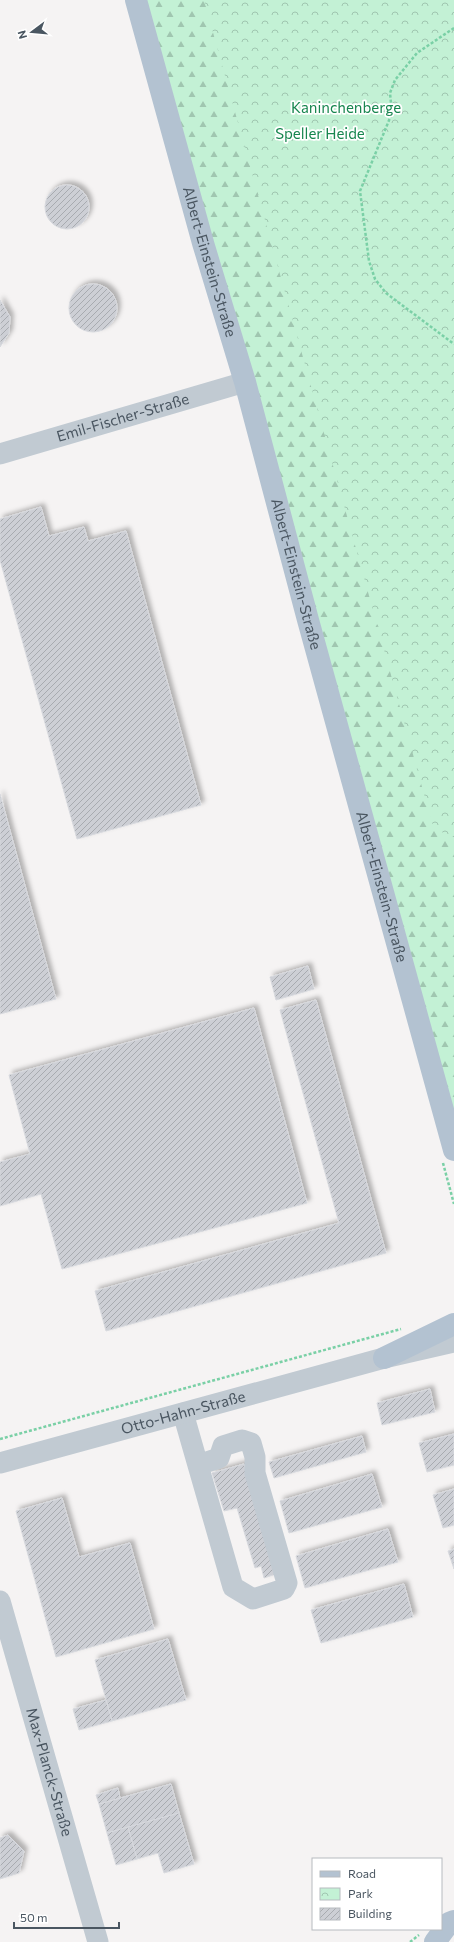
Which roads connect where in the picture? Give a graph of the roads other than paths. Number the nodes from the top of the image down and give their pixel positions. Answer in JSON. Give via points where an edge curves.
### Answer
{"nodes":[{"id":1,"x":136,"y":0,"type":"edge"},
{"id":2,"x":245,"y":382,"type":"junction"},
{"id":3,"x":0,"y":454,"type":"edge"},
{"id":4,"x":454,"y":1150,"type":"edge"},
{"id":5,"x":454,"y":1324,"type":"edge"},
{"id":6,"x":454,"y":1342,"type":"edge"},
{"id":7,"x":454,"y":1350,"type":"edge"},
{"id":8,"x":375,"y":1360,"type":"junction"},
{"id":9,"x":183,"y":1413,"type":"junction"},
{"id":10,"x":0,"y":1463,"type":"edge"},
{"id":11,"x":198,"y":1464,"type":"junction"},
{"id":12,"x":0,"y":1602,"type":"edge"},
{"id":13,"x":454,"y":1921,"type":"edge"},
{"id":14,"x":454,"y":1932,"type":"edge"},
{"id":15,"x":98,"y":1942,"type":"edge"},
{"id":16,"x":435,"y":1942,"type":"edge"}],
"edges":[{"from":1,"to":2,"type":"main road","name":"Albert-Einstein-Straße","via":[[203,243]]},
{"from":2,"to":3,"type":"street","name":"Emil-Fischer-Straße"},
{"from":2,"to":4,"type":"main road","name":"Albert-Einstein-Straße"},
{"from":5,"to":8,"type":"main road"},
{"from":6,"to":8,"type":"street","name":"Otto-Hahn-Straße"},
{"from":7,"to":8,"type":"street","name":"Otto-Hahn-Straße","via":[[389,1366]]},
{"from":8,"to":9,"type":"street","name":"Otto-Hahn-Straße"},
{"from":9,"to":10,"type":"street","name":"Otto-Hahn-Straße"},
{"from":9,"to":11,"type":"street"},
{"from":11,"to":11,"type":"street","via":[[233,1587],[253,1599],[284,1589],[287,1583],[255,1473],[255,1457],[251,1443],[242,1440],[223,1446],[218,1458]]},
{"from":12,"to":15,"type":"street","name":"Max-Planck-Straße"},
{"from":13,"to":16,"type":"main road","via":[[449,1923]]},
{"from":14,"to":16,"type":"main road"}]}
